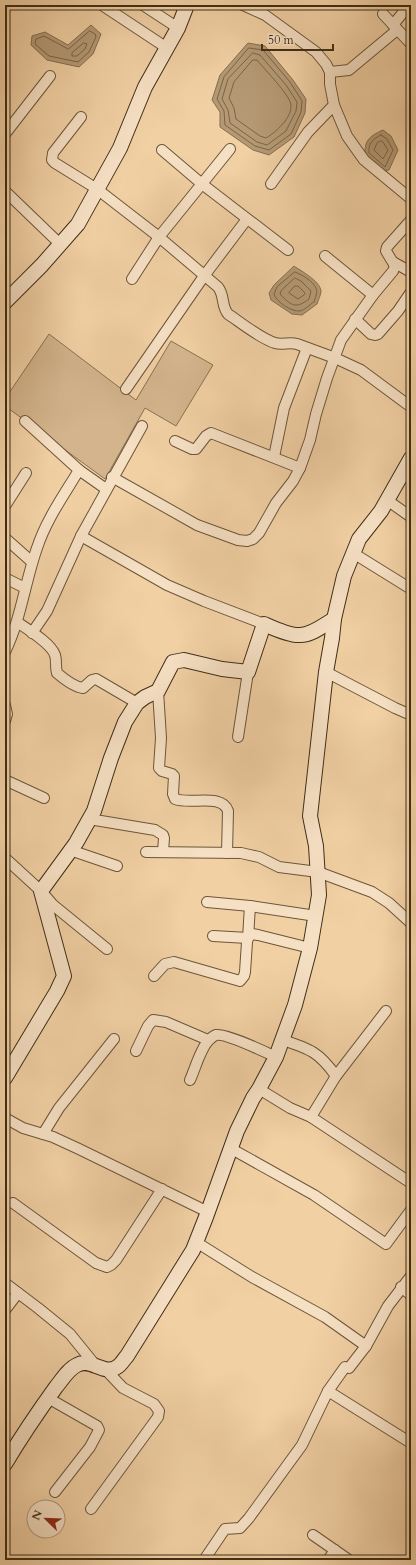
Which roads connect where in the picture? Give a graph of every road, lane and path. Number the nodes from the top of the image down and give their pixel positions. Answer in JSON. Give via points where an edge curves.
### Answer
{"nodes":[{"id":1,"x":102,"y":5,"type":"edge"},
{"id":2,"x":143,"y":5,"type":"edge"},
{"id":3,"x":187,"y":5,"type":"edge"},
{"id":4,"x":243,"y":5,"type":"edge"},
{"id":5,"x":409,"y":5,"type":"edge"},
{"id":6,"x":383,"y":14,"type":"dead end"},
{"id":7,"x":178,"y":28,"type":"junction"},
{"id":8,"x":395,"y":28,"type":"junction"},
{"id":9,"x":411,"y":44,"type":"edge"},
{"id":10,"x":167,"y":48,"type":"junction"},
{"id":11,"x":330,"y":72,"type":"junction"},
{"id":12,"x":50,"y":76,"type":"dead end"},
{"id":13,"x":334,"y":105,"type":"junction"},
{"id":14,"x":81,"y":117,"type":"dead end"},
{"id":15,"x":5,"y":134,"type":"edge"},
{"id":16,"x":230,"y":149,"type":"dead end"},
{"id":17,"x":162,"y":150,"type":"dead end"},
{"id":18,"x":202,"y":184,"type":"junction"},
{"id":19,"x":271,"y":184,"type":"dead end"},
{"id":20,"x":98,"y":189,"type":"junction"},
{"id":21,"x":5,"y":192,"type":"edge"},
{"id":22,"x":411,"y":199,"type":"edge"},
{"id":23,"x":247,"y":219,"type":"junction"},
{"id":24,"x":411,"y":220,"type":"edge"},
{"id":25,"x":159,"y":237,"type":"junction"},
{"id":26,"x":60,"y":244,"type":"junction"},
{"id":27,"x":288,"y":250,"type":"dead end"},
{"id":28,"x":325,"y":256,"type":"dead end"},
{"id":29,"x":393,"y":262,"type":"junction"},
{"id":30,"x":411,"y":272,"type":"edge"},
{"id":31,"x":204,"y":276,"type":"junction"},
{"id":32,"x":132,"y":279,"type":"dead end"},
{"id":33,"x":411,"y":292,"type":"edge"},
{"id":34,"x":373,"y":295,"type":"junction"},
{"id":35,"x":5,"y":302,"type":"edge"},
{"id":36,"x":355,"y":319,"type":"junction"},
{"id":37,"x":306,"y":348,"type":"junction"},
{"id":38,"x":335,"y":358,"type":"junction"},
{"id":39,"x":126,"y":389,"type":"dead end"},
{"id":40,"x":411,"y":407,"type":"edge"},
{"id":41,"x":25,"y":421,"type":"dead end"},
{"id":42,"x":142,"y":426,"type":"dead end"},
{"id":43,"x":175,"y":441,"type":"dead end"},
{"id":44,"x":274,"y":457,"type":"junction"},
{"id":45,"x":411,"y":458,"type":"edge"},
{"id":46,"x":300,"y":468,"type":"junction"},
{"id":47,"x":79,"y":470,"type":"junction"},
{"id":48,"x":26,"y":473,"type":"dead end"},
{"id":49,"x":112,"y":477,"type":"junction"},
{"id":50,"x":106,"y":489,"type":"junction"},
{"id":51,"x":387,"y":500,"type":"junction"},
{"id":52,"x":5,"y":506,"type":"edge"},
{"id":53,"x":411,"y":517,"type":"edge"},
{"id":54,"x":80,"y":536,"type":"junction"},
{"id":55,"x":5,"y":538,"type":"edge"},
{"id":56,"x":353,"y":553,"type":"junction"},
{"id":57,"x":32,"y":562,"type":"junction"},
{"id":58,"x":5,"y":578,"type":"edge"},
{"id":59,"x":25,"y":588,"type":"junction"},
{"id":60,"x":411,"y":589,"type":"edge"},
{"id":61,"x":334,"y":619,"type":"junction"},
{"id":62,"x":17,"y":622,"type":"junction"},
{"id":63,"x":264,"y":624,"type":"junction"},
{"id":64,"x":32,"y":633,"type":"junction"},
{"id":65,"x":5,"y":652,"type":"edge"},
{"id":66,"x":248,"y":672,"type":"junction"},
{"id":67,"x":326,"y":672,"type":"junction"},
{"id":68,"x":158,"y":691,"type":"junction"},
{"id":69,"x":138,"y":702,"type":"junction"},
{"id":70,"x":5,"y":705,"type":"edge"},
{"id":71,"x":411,"y":715,"type":"edge"},
{"id":72,"x":5,"y":721,"type":"edge"},
{"id":73,"x":238,"y":737,"type":"dead end"},
{"id":74,"x":5,"y":780,"type":"edge"},
{"id":75,"x":44,"y":798,"type":"dead end"},
{"id":76,"x":89,"y":819,"type":"junction"},
{"id":77,"x":70,"y":850,"type":"junction"},
{"id":78,"x":146,"y":852,"type":"dead end"},
{"id":79,"x":163,"y":852,"type":"junction"},
{"id":80,"x":227,"y":853,"type":"junction"},
{"id":81,"x":5,"y":858,"type":"edge"},
{"id":82,"x":117,"y":866,"type":"dead end"},
{"id":83,"x":318,"y":872,"type":"junction"},
{"id":84,"x":41,"y":890,"type":"junction"},
{"id":85,"x":207,"y":902,"type":"dead end"},
{"id":86,"x":250,"y":906,"type":"junction"},
{"id":87,"x":316,"y":916,"type":"junction"},
{"id":88,"x":411,"y":924,"type":"edge"},
{"id":89,"x":213,"y":936,"type":"dead end"},
{"id":90,"x":248,"y":938,"type":"junction"},
{"id":91,"x":107,"y":948,"type":"dead end"},
{"id":92,"x":310,"y":948,"type":"junction"},
{"id":93,"x":154,"y":976,"type":"dead end"},
{"id":94,"x":386,"y":1010,"type":"dead end"},
{"id":95,"x":114,"y":1039,"type":"dead end"},
{"id":96,"x":208,"y":1040,"type":"junction"},
{"id":97,"x":283,"y":1040,"type":"junction"},
{"id":98,"x":136,"y":1051,"type":"dead end"},
{"id":99,"x":276,"y":1057,"type":"junction"},
{"id":100,"x":336,"y":1076,"type":"junction"},
{"id":101,"x":5,"y":1078,"type":"edge"},
{"id":102,"x":190,"y":1080,"type":"dead end"},
{"id":103,"x":259,"y":1089,"type":"junction"},
{"id":104,"x":311,"y":1117,"type":"junction"},
{"id":105,"x":5,"y":1118,"type":"edge"},
{"id":106,"x":43,"y":1134,"type":"junction"},
{"id":107,"x":230,"y":1148,"type":"junction"},
{"id":108,"x":411,"y":1183,"type":"edge"},
{"id":109,"x":162,"y":1189,"type":"junction"},
{"id":110,"x":13,"y":1202,"type":"dead end"},
{"id":111,"x":411,"y":1210,"type":"edge"},
{"id":112,"x":208,"y":1212,"type":"junction"},
{"id":113,"x":196,"y":1242,"type":"junction"},
{"id":114,"x":411,"y":1276,"type":"edge"},
{"id":115,"x":5,"y":1283,"type":"edge"},
{"id":116,"x":401,"y":1287,"type":"junction"},
{"id":117,"x":18,"y":1293,"type":"junction"},
{"id":118,"x":411,"y":1295,"type":"edge"},
{"id":119,"x":5,"y":1310,"type":"edge"},
{"id":120,"x":366,"y":1346,"type":"junction"},
{"id":121,"x":101,"y":1368,"type":"junction"},
{"id":122,"x":328,"y":1391,"type":"junction"},
{"id":123,"x":48,"y":1398,"type":"junction"},
{"id":124,"x":411,"y":1442,"type":"edge"},
{"id":125,"x":5,"y":1464,"type":"edge"},
{"id":126,"x":55,"y":1492,"type":"dead end"},
{"id":127,"x":91,"y":1509,"type":"dead end"},
{"id":128,"x":313,"y":1535,"type":"dead end"},
{"id":129,"x":335,"y":1550,"type":"junction"},
{"id":130,"x":204,"y":1560,"type":"edge"},
{"id":131,"x":328,"y":1560,"type":"edge"},
{"id":132,"x":349,"y":1560,"type":"edge"}],
"edges":[{"from":1,"to":10,"type":"street"},
{"from":2,"to":7,"type":"street"},
{"from":3,"to":7,"type":"street"},
{"from":4,"to":11,"type":"street","via":[[265,14],[316,52]]},
{"from":5,"to":8,"type":"street"},
{"from":6,"to":8,"type":"street"},
{"from":7,"to":10,"type":"street"},
{"from":8,"to":9,"type":"street"},
{"from":8,"to":11,"type":"street","via":[[349,70]]},
{"from":10,"to":20,"type":"street","via":[[145,87],[120,148]]},
{"from":11,"to":13,"type":"street"},
{"from":12,"to":15,"type":"street"},
{"from":13,"to":19,"type":"street","via":[[308,132]]},
{"from":13,"to":22,"type":"street","via":[[347,136],[364,160]]},
{"from":14,"to":20,"type":"street","via":[[53,153],[52,160]]},
{"from":16,"to":18,"type":"street"},
{"from":17,"to":18,"type":"street"},
{"from":18,"to":23,"type":"street"},
{"from":18,"to":25,"type":"street"},
{"from":20,"to":25,"type":"street"},
{"from":20,"to":26,"type":"street","via":[[78,224]]},
{"from":21,"to":26,"type":"street"},
{"from":23,"to":27,"type":"street"},
{"from":23,"to":31,"type":"street"},
{"from":24,"to":29,"type":"street","via":[[387,247],[386,251]]},
{"from":25,"to":31,"type":"street"},
{"from":25,"to":32,"type":"street"},
{"from":26,"to":35,"type":"street"},
{"from":28,"to":34,"type":"street"},
{"from":29,"to":30,"type":"street"},
{"from":29,"to":34,"type":"street","via":[[392,271]]},
{"from":31,"to":37,"type":"street","via":[[223,294],[224,310],[228,314],[268,340]]},
{"from":31,"to":39,"type":"street"},
{"from":33,"to":36,"type":"street","via":[[378,334],[371,334]]},
{"from":34,"to":36,"type":"street"},
{"from":36,"to":38,"type":"street","via":[[341,340]]},
{"from":37,"to":38,"type":"street"},
{"from":37,"to":44,"type":"street","via":[[288,393]]},
{"from":38,"to":40,"type":"street","via":[[361,370]]},
{"from":38,"to":46,"type":"street"},
{"from":41,"to":47,"type":"street"},
{"from":42,"to":49,"type":"street"},
{"from":43,"to":44,"type":"street","via":[[196,449],[211,433]]},
{"from":44,"to":46,"type":"street"},
{"from":45,"to":51,"type":"street"},
{"from":46,"to":49,"type":"street","via":[[259,533],[247,541],[197,525]]},
{"from":47,"to":50,"type":"street"},
{"from":47,"to":57,"type":"street","via":[[48,524]]},
{"from":48,"to":52,"type":"street"},
{"from":49,"to":50,"type":"street"},
{"from":50,"to":54,"type":"street"},
{"from":51,"to":53,"type":"street"},
{"from":51,"to":56,"type":"street","via":[[359,539]]},
{"from":54,"to":63,"type":"street","via":[[167,585]]},
{"from":54,"to":64,"type":"street","via":[[54,598]]},
{"from":55,"to":57,"type":"street"},
{"from":56,"to":60,"type":"street"},
{"from":56,"to":61,"type":"street","via":[[344,576]]},
{"from":57,"to":59,"type":"street"},
{"from":58,"to":59,"type":"street"},
{"from":59,"to":62,"type":"street"},
{"from":61,"to":63,"type":"street","via":[[300,636]]},
{"from":61,"to":67,"type":"street"},
{"from":62,"to":64,"type":"street"},
{"from":62,"to":65,"type":"street"},
{"from":63,"to":66,"type":"street"},
{"from":64,"to":69,"type":"street","via":[[53,650],[57,673],[61,677],[83,688],[96,679]]},
{"from":66,"to":68,"type":"street","via":[[222,670],[184,660],[173,662]]},
{"from":66,"to":73,"type":"street"},
{"from":67,"to":71,"type":"street"},
{"from":67,"to":83,"type":"street","via":[[310,816]]},
{"from":68,"to":69,"type":"street"},
{"from":68,"to":80,"type":"street","via":[[161,738],[159,768],[174,776],[175,799],[220,802],[227,807]]},
{"from":69,"to":76,"type":"street","via":[[125,722]]},
{"from":70,"to":72,"type":"street"},
{"from":74,"to":75,"type":"street"},
{"from":76,"to":77,"type":"street"},
{"from":76,"to":79,"type":"street","via":[[156,830],[164,838]]},
{"from":77,"to":82,"type":"street"},
{"from":77,"to":84,"type":"street"},
{"from":78,"to":79,"type":"street"},
{"from":79,"to":80,"type":"street"},
{"from":80,"to":83,"type":"street","via":[[252,855],[278,867]]},
{"from":81,"to":84,"type":"street"},
{"from":83,"to":87,"type":"street","via":[[319,895]]},
{"from":83,"to":88,"type":"street","via":[[372,892]]},
{"from":84,"to":91,"type":"street","via":[[53,905]]},
{"from":84,"to":101,"type":"street","via":[[64,976]]},
{"from":85,"to":86,"type":"street"},
{"from":86,"to":87,"type":"street"},
{"from":86,"to":90,"type":"street"},
{"from":87,"to":92,"type":"street"},
{"from":89,"to":90,"type":"street"},
{"from":90,"to":92,"type":"street","via":[[252,934]]},
{"from":90,"to":93,"type":"street","via":[[245,972],[240,981],[174,962],[165,964]]},
{"from":92,"to":97,"type":"street"},
{"from":94,"to":100,"type":"street"},
{"from":95,"to":106,"type":"street","via":[[59,1108]]},
{"from":96,"to":98,"type":"street","via":[[166,1022],[153,1020]]},
{"from":96,"to":99,"type":"street","via":[[216,1035],[223,1036]]},
{"from":96,"to":102,"type":"street"},
{"from":97,"to":99,"type":"street"},
{"from":97,"to":100,"type":"street","via":[[317,1054]]},
{"from":99,"to":103,"type":"street"},
{"from":100,"to":104,"type":"street"},
{"from":103,"to":104,"type":"street","via":[[290,1108]]},
{"from":103,"to":107,"type":"street"},
{"from":104,"to":108,"type":"street"},
{"from":105,"to":106,"type":"street","via":[[23,1128]]},
{"from":106,"to":109,"type":"street","via":[[80,1148]]},
{"from":107,"to":111,"type":"street","via":[[314,1195],[386,1244]]},
{"from":107,"to":112,"type":"street"},
{"from":109,"to":110,"type":"street","via":[[116,1260],[107,1267],[96,1263]]},
{"from":109,"to":112,"type":"street"},
{"from":112,"to":113,"type":"street"},
{"from":113,"to":120,"type":"street","via":[[252,1277],[325,1317]]},
{"from":113,"to":121,"type":"street","via":[[127,1356],[112,1370]]},
{"from":114,"to":116,"type":"street"},
{"from":115,"to":117,"type":"street"},
{"from":116,"to":118,"type":"street"},
{"from":116,"to":120,"type":"street"},
{"from":117,"to":119,"type":"street"},
{"from":117,"to":121,"type":"street","via":[[70,1334]]},
{"from":120,"to":122,"type":"street","via":[[349,1368],[345,1367]]},
{"from":121,"to":123,"type":"street","via":[[86,1362],[75,1365]]},
{"from":121,"to":127,"type":"street","via":[[123,1388],[154,1404],[159,1411],[158,1417]]},
{"from":122,"to":124,"type":"street"},
{"from":122,"to":130,"type":"street","via":[[302,1445],[259,1505],[240,1528],[225,1529]]},
{"from":123,"to":125,"type":"street"},
{"from":123,"to":126,"type":"street","via":[[97,1426],[99,1430],[86,1453]]},
{"from":128,"to":129,"type":"street"},
{"from":129,"to":131,"type":"street"},
{"from":129,"to":132,"type":"street"}]}
